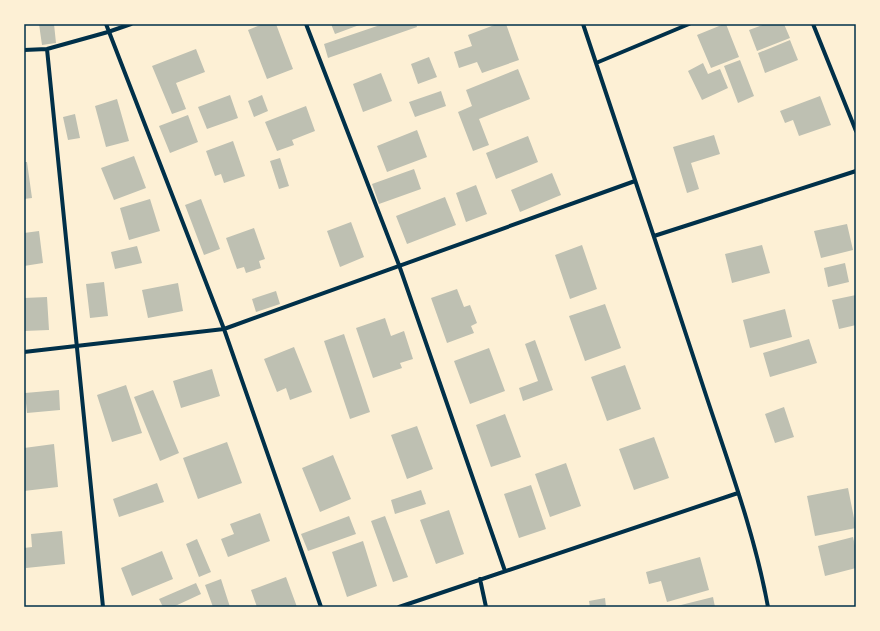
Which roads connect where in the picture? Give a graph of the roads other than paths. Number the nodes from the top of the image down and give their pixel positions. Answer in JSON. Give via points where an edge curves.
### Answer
{"nodes":[{"id":1,"x":106,"y":24,"type":"edge"},
{"id":2,"x":131,"y":24,"type":"edge"},
{"id":3,"x":306,"y":24,"type":"edge"},
{"id":4,"x":583,"y":24,"type":"edge"},
{"id":5,"x":689,"y":24,"type":"edge"},
{"id":6,"x":813,"y":24,"type":"edge"},
{"id":7,"x":108,"y":32,"type":"junction"},
{"id":8,"x":47,"y":49,"type":"junction"},
{"id":9,"x":24,"y":50,"type":"edge"},
{"id":10,"x":596,"y":63,"type":"junction"},
{"id":11,"x":856,"y":131,"type":"edge"},
{"id":12,"x":856,"y":171,"type":"edge"},
{"id":13,"x":635,"y":181,"type":"junction"},
{"id":14,"x":654,"y":236,"type":"junction"},
{"id":15,"x":399,"y":266,"type":"junction"},
{"id":16,"x":224,"y":329,"type":"junction"},
{"id":17,"x":77,"y":345,"type":"junction"},
{"id":18,"x":24,"y":352,"type":"edge"},
{"id":19,"x":738,"y":493,"type":"junction"},
{"id":20,"x":505,"y":571,"type":"junction"},
{"id":21,"x":480,"y":579,"type":"junction"},
{"id":22,"x":103,"y":607,"type":"edge"},
{"id":23,"x":321,"y":607,"type":"edge"},
{"id":24,"x":400,"y":607,"type":"edge"},
{"id":25,"x":486,"y":607,"type":"edge"},
{"id":26,"x":768,"y":607,"type":"edge"}],
"edges":[{"from":1,"to":7,"type":"street"},
{"from":2,"to":7,"type":"street"},
{"from":3,"to":15,"type":"street"},
{"from":4,"to":10,"type":"street"},
{"from":5,"to":10,"type":"street"},
{"from":6,"to":11,"type":"street"},
{"from":7,"to":8,"type":"street"},
{"from":7,"to":16,"type":"street"},
{"from":8,"to":9,"type":"street"},
{"from":8,"to":17,"type":"street"},
{"from":10,"to":13,"type":"street"},
{"from":12,"to":14,"type":"street"},
{"from":13,"to":14,"type":"street"},
{"from":13,"to":15,"type":"street"},
{"from":14,"to":19,"type":"street"},
{"from":15,"to":16,"type":"street"},
{"from":15,"to":20,"type":"street"},
{"from":16,"to":17,"type":"street"},
{"from":16,"to":23,"type":"street"},
{"from":17,"to":18,"type":"street"},
{"from":17,"to":22,"type":"street"},
{"from":19,"to":20,"type":"street"},
{"from":19,"to":26,"type":"street"},
{"from":20,"to":21,"type":"street"},
{"from":21,"to":24,"type":"street"},
{"from":21,"to":25,"type":"street"}]}
